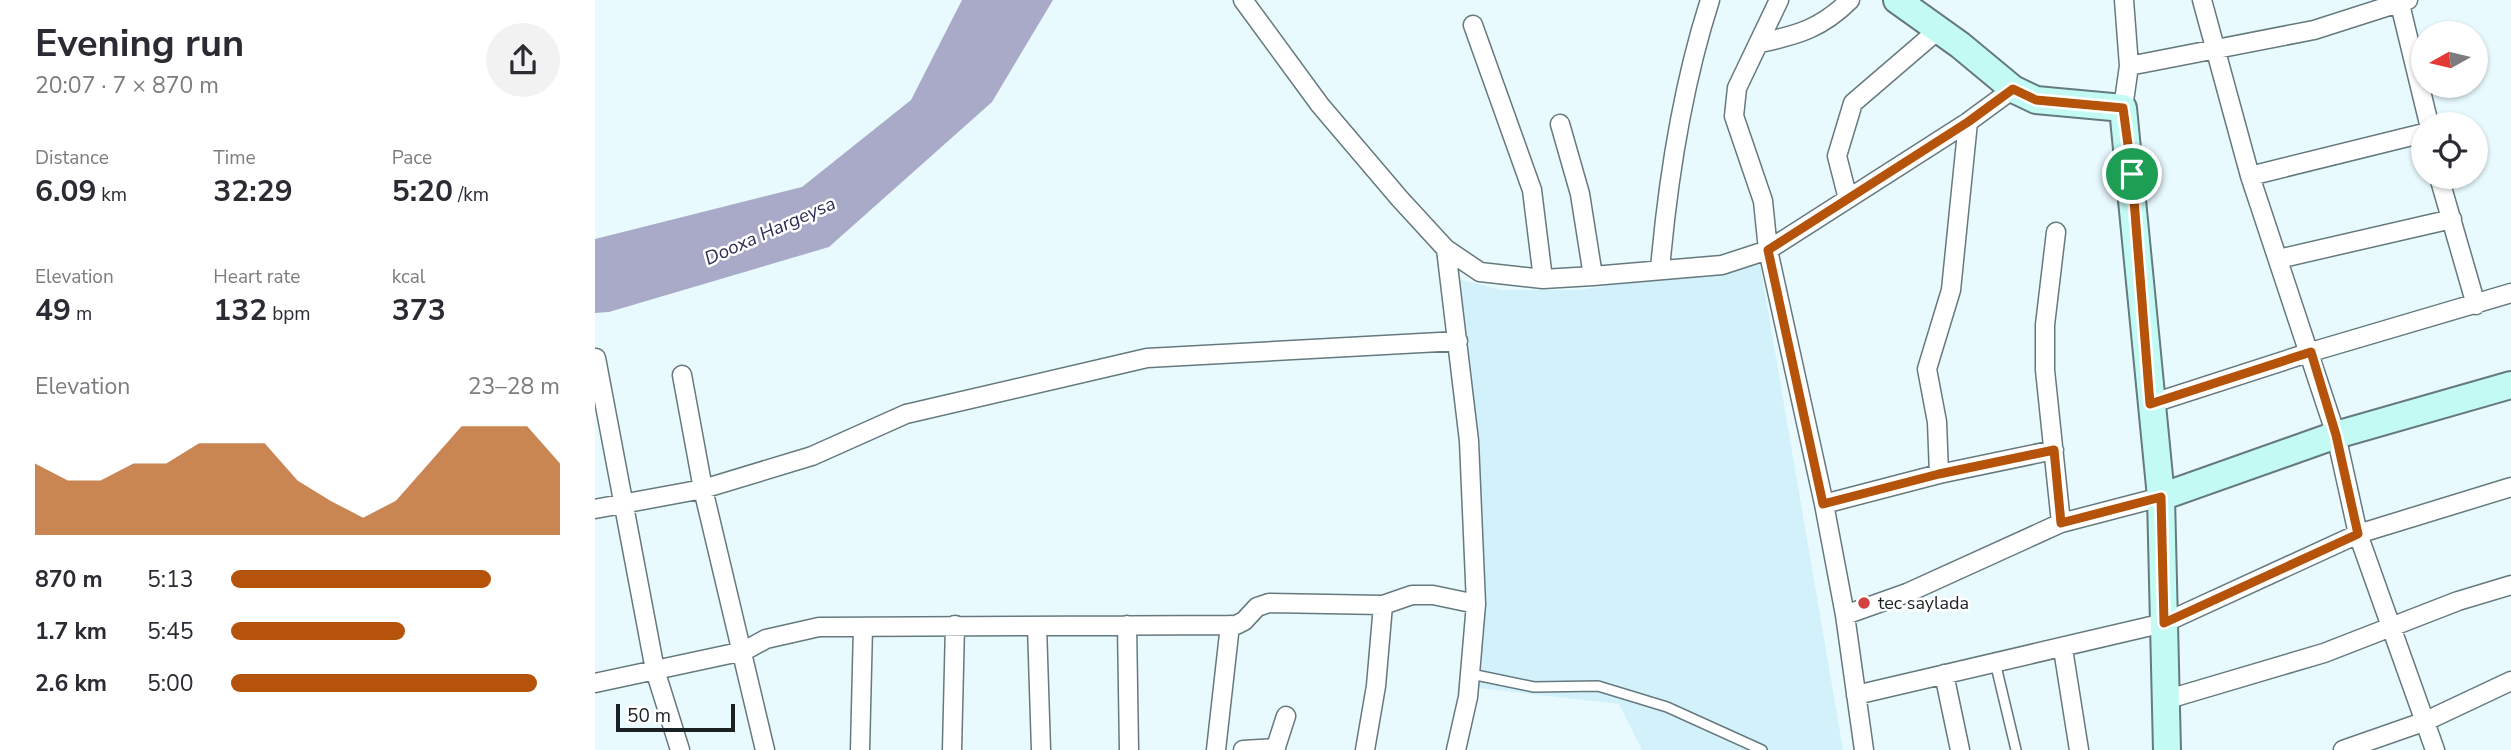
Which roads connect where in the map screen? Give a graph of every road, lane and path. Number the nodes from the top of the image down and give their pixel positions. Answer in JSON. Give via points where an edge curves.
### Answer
{"nodes":[{"id":1,"x":1243,"y":0,"type":"edge"},
{"id":2,"x":1710,"y":0,"type":"edge"},
{"id":3,"x":1779,"y":0,"type":"edge"},
{"id":4,"x":1850,"y":0,"type":"edge"},
{"id":5,"x":1897,"y":0,"type":"edge"},
{"id":6,"x":2124,"y":0,"type":"edge"},
{"id":7,"x":2202,"y":0,"type":"edge"},
{"id":8,"x":2402,"y":1,"type":"edge"},
{"id":9,"x":1473,"y":25,"type":"dead end"},
{"id":10,"x":1938,"y":30,"type":"junction"},
{"id":11,"x":1760,"y":43,"type":"junction"},
{"id":12,"x":2215,"y":49,"type":"junction"},
{"id":13,"x":2129,"y":66,"type":"junction"},
{"id":14,"x":2013,"y":89,"type":"junction"},
{"id":15,"x":2123,"y":108,"type":"junction"},
{"id":16,"x":2426,"y":112,"type":"edge"},
{"id":17,"x":1968,"y":122,"type":"junction"},
{"id":18,"x":1560,"y":124,"type":"dead end"},
{"id":19,"x":2411,"y":136,"type":"edge"},
{"id":20,"x":2249,"y":176,"type":"junction"},
{"id":21,"x":2443,"y":189,"type":"edge"},
{"id":22,"x":1848,"y":199,"type":"junction"},
{"id":23,"x":2452,"y":219,"type":"junction"},
{"id":24,"x":2056,"y":232,"type":"dead end"},
{"id":25,"x":1446,"y":249,"type":"junction"},
{"id":26,"x":1768,"y":250,"type":"junction"},
{"id":27,"x":2278,"y":259,"type":"junction"},
{"id":28,"x":1660,"y":269,"type":"junction"},
{"id":29,"x":1593,"y":276,"type":"junction"},
{"id":30,"x":1543,"y":279,"type":"junction"},
{"id":31,"x":2511,"y":293,"type":"edge"},
{"id":32,"x":2476,"y":305,"type":"junction"},
{"id":33,"x":1458,"y":341,"type":"junction"},
{"id":34,"x":2311,"y":352,"type":"junction"},
{"id":35,"x":596,"y":358,"type":"edge"},
{"id":36,"x":682,"y":374,"type":"dead end"},
{"id":37,"x":2511,"y":385,"type":"edge"},
{"id":38,"x":2150,"y":404,"type":"junction"},
{"id":39,"x":2336,"y":435,"type":"junction"},
{"id":40,"x":2054,"y":450,"type":"junction"},
{"id":41,"x":1939,"y":474,"type":"junction"},
{"id":42,"x":2511,"y":487,"type":"edge"},
{"id":43,"x":703,"y":489,"type":"junction"},
{"id":44,"x":2161,"y":497,"type":"junction"},
{"id":45,"x":623,"y":504,"type":"junction"},
{"id":46,"x":1823,"y":504,"type":"junction"},
{"id":47,"x":595,"y":509,"type":"edge"},
{"id":48,"x":2061,"y":523,"type":"junction"},
{"id":49,"x":2358,"y":534,"type":"junction"},
{"id":50,"x":2511,"y":585,"type":"edge"},
{"id":51,"x":1476,"y":604,"type":"junction"},
{"id":52,"x":1383,"y":605,"type":"junction"},
{"id":53,"x":1845,"y":615,"type":"junction"},
{"id":54,"x":2164,"y":623,"type":"junction"},
{"id":55,"x":955,"y":625,"type":"junction"},
{"id":56,"x":1127,"y":625,"type":"junction"},
{"id":57,"x":1230,"y":625,"type":"junction"},
{"id":58,"x":1037,"y":626,"type":"junction"},
{"id":59,"x":863,"y":627,"type":"junction"},
{"id":60,"x":2390,"y":629,"type":"junction"},
{"id":61,"x":2063,"y":649,"type":"junction"},
{"id":62,"x":744,"y":652,"type":"junction"},
{"id":63,"x":1995,"y":662,"type":"junction"},
{"id":64,"x":655,"y":670,"type":"junction"},
{"id":65,"x":1471,"y":674,"type":"junction"},
{"id":66,"x":1944,"y":674,"type":"junction"},
{"id":67,"x":2511,"y":681,"type":"edge"},
{"id":68,"x":595,"y":683,"type":"edge"},
{"id":69,"x":1856,"y":695,"type":"junction"},
{"id":70,"x":2165,"y":700,"type":"junction"},
{"id":71,"x":1286,"y":716,"type":"dead end"},
{"id":72,"x":2426,"y":722,"type":"junction"},
{"id":73,"x":1276,"y":749,"type":"edge"},
{"id":74,"x":680,"y":750,"type":"edge"},
{"id":75,"x":765,"y":750,"type":"edge"},
{"id":76,"x":860,"y":750,"type":"edge"},
{"id":77,"x":952,"y":750,"type":"edge"},
{"id":78,"x":1041,"y":750,"type":"edge"},
{"id":79,"x":1129,"y":750,"type":"edge"},
{"id":80,"x":1216,"y":750,"type":"edge"},
{"id":81,"x":1243,"y":750,"type":"edge"},
{"id":82,"x":1365,"y":750,"type":"edge"},
{"id":83,"x":1456,"y":750,"type":"edge"},
{"id":84,"x":1762,"y":750,"type":"edge"},
{"id":85,"x":1864,"y":750,"type":"edge"},
{"id":86,"x":1960,"y":750,"type":"edge"},
{"id":87,"x":2016,"y":750,"type":"edge"},
{"id":88,"x":2079,"y":750,"type":"edge"},
{"id":89,"x":2167,"y":750,"type":"edge"},
{"id":90,"x":2343,"y":750,"type":"edge"},
{"id":91,"x":2435,"y":750,"type":"edge"}],
"edges":[{"from":1,"to":25,"type":"street","via":[[1320,105]]},
{"from":2,"to":28,"type":"street","via":[[1678,132]]},
{"from":3,"to":11,"type":"street"},
{"from":4,"to":11,"type":"street","via":[[1829,21]]},
{"from":5,"to":10,"type":"street"},
{"from":6,"to":13,"type":"street"},
{"from":7,"to":12,"type":"street"},
{"from":8,"to":12,"type":"street","via":[[2314,30]]},
{"from":8,"to":16,"type":"street"},
{"from":9,"to":30,"type":"street","via":[[1532,190]]},
{"from":10,"to":14,"type":"street"},
{"from":10,"to":22,"type":"street","via":[[1853,103],[1837,156]]},
{"from":11,"to":26,"type":"street","via":[[1737,88],[1734,116],[1763,201]]},
{"from":12,"to":13,"type":"street"},
{"from":12,"to":20,"type":"street"},
{"from":13,"to":15,"type":"street"},
{"from":14,"to":15,"type":"street","via":[[2036,100]]},
{"from":14,"to":17,"type":"street"},
{"from":15,"to":38,"type":"street"},
{"from":17,"to":22,"type":"street"},
{"from":17,"to":41,"type":"street","via":[[1951,290],[1927,369],[1937,422]]},
{"from":18,"to":29,"type":"street","via":[[1580,194]]},
{"from":19,"to":20,"type":"street"},
{"from":20,"to":27,"type":"street"},
{"from":21,"to":23,"type":"street"},
{"from":22,"to":26,"type":"street"},
{"from":23,"to":27,"type":"street"},
{"from":23,"to":32,"type":"street"},
{"from":24,"to":40,"type":"street","via":[[2045,325]]},
{"from":25,"to":30,"type":"street","via":[[1480,272]]},
{"from":25,"to":33,"type":"street"},
{"from":26,"to":28,"type":"street","via":[[1721,265]]},
{"from":26,"to":46,"type":"street"},
{"from":27,"to":34,"type":"street"},
{"from":28,"to":29,"type":"street"},
{"from":29,"to":30,"type":"street"},
{"from":31,"to":32,"type":"street"},
{"from":32,"to":34,"type":"street"},
{"from":33,"to":43,"type":"street","via":[[1147,358],[906,414],[812,456]]},
{"from":33,"to":51,"type":"street","via":[[1469,441]]},
{"from":34,"to":38,"type":"street"},
{"from":34,"to":39,"type":"street"},
{"from":35,"to":45,"type":"street"},
{"from":36,"to":43,"type":"street"},
{"from":37,"to":39,"type":"street"},
{"from":38,"to":44,"type":"street"},
{"from":39,"to":44,"type":"street"},
{"from":39,"to":49,"type":"street"},
{"from":40,"to":41,"type":"street"},
{"from":40,"to":48,"type":"street"},
{"from":41,"to":46,"type":"street"},
{"from":42,"to":49,"type":"street"},
{"from":43,"to":45,"type":"street"},
{"from":43,"to":62,"type":"street"},
{"from":44,"to":48,"type":"street"},
{"from":44,"to":54,"type":"street"},
{"from":45,"to":47,"type":"street"},
{"from":45,"to":64,"type":"street"},
{"from":46,"to":53,"type":"street"},
{"from":48,"to":53,"type":"street","via":[[1907,593]]},
{"from":49,"to":54,"type":"street"},
{"from":49,"to":60,"type":"street"},
{"from":50,"to":60,"type":"street"},
{"from":51,"to":52,"type":"street","via":[[1412,595]]},
{"from":51,"to":65,"type":"street"},
{"from":52,"to":57,"type":"street","via":[[1263,604],[1240,624]]},
{"from":52,"to":82,"type":"street"},
{"from":53,"to":69,"type":"street"},
{"from":54,"to":61,"type":"street"},
{"from":54,"to":70,"type":"street"},
{"from":55,"to":58,"type":"street"},
{"from":55,"to":59,"type":"street"},
{"from":55,"to":77,"type":"street"},
{"from":56,"to":57,"type":"street"},
{"from":56,"to":58,"type":"street"},
{"from":56,"to":79,"type":"street"},
{"from":57,"to":80,"type":"street"},
{"from":58,"to":78,"type":"street"},
{"from":59,"to":62,"type":"street","via":[[792,632],[766,639]]},
{"from":59,"to":76,"type":"street"},
{"from":60,"to":70,"type":"street"},
{"from":60,"to":72,"type":"street"},
{"from":61,"to":63,"type":"street"},
{"from":61,"to":88,"type":"street"},
{"from":62,"to":64,"type":"street"},
{"from":62,"to":75,"type":"street"},
{"from":63,"to":66,"type":"street"},
{"from":63,"to":87,"type":"lane"},
{"from":64,"to":68,"type":"street"},
{"from":64,"to":74,"type":"street"},
{"from":65,"to":83,"type":"street"},
{"from":65,"to":84,"type":"lane","via":[[1534,687],[1598,686],[1667,707]]},
{"from":66,"to":69,"type":"street"},
{"from":66,"to":86,"type":"street"},
{"from":67,"to":72,"type":"street"},
{"from":69,"to":85,"type":"street"},
{"from":70,"to":89,"type":"street"},
{"from":71,"to":73,"type":"street"},
{"from":72,"to":90,"type":"street"},
{"from":72,"to":91,"type":"street"},
{"from":73,"to":81,"type":"street"}]}
